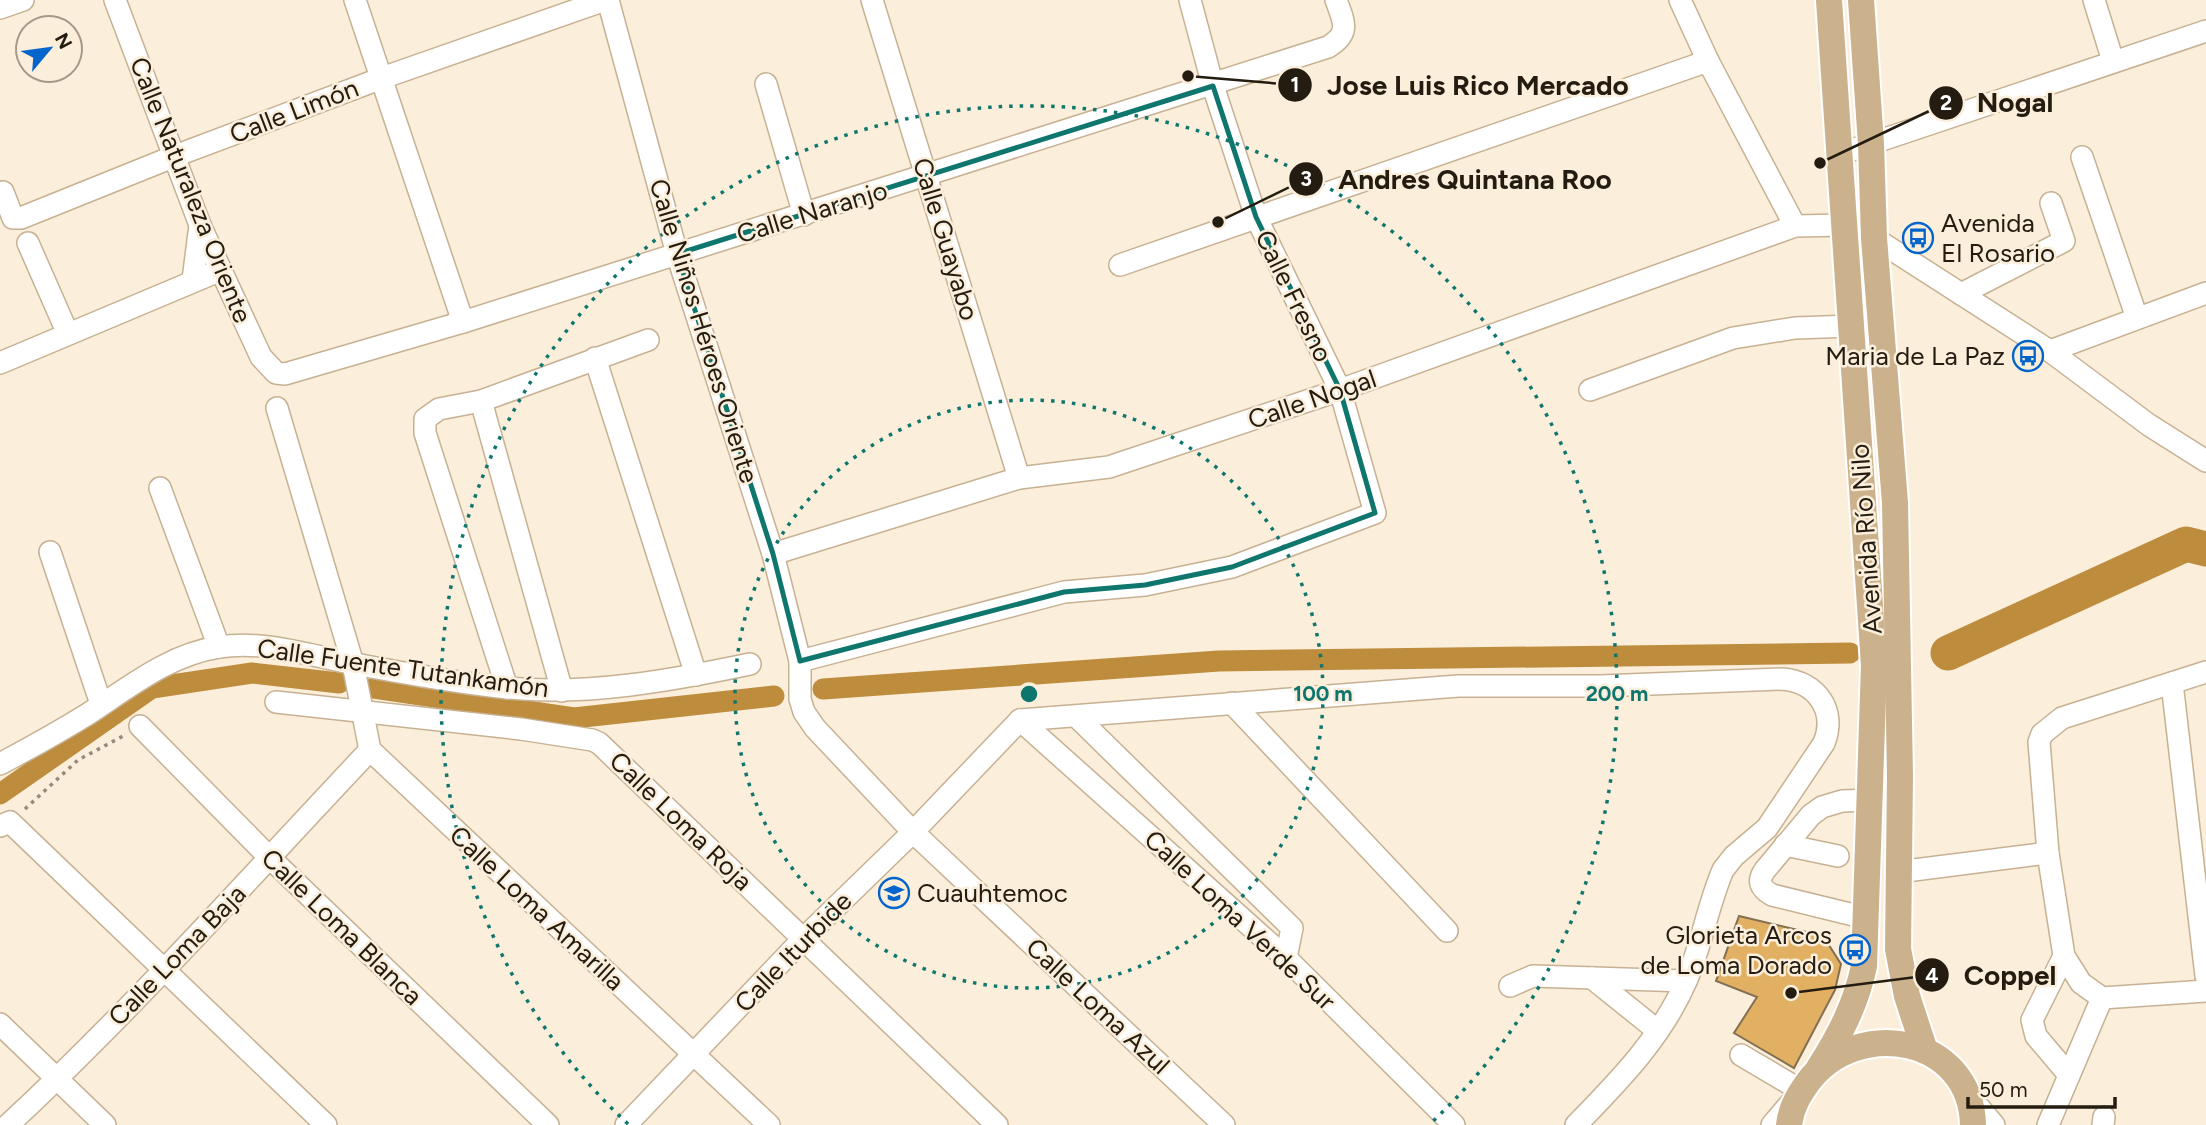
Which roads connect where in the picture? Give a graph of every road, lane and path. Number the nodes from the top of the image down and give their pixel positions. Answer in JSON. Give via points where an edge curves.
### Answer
{"nodes":[{"id":1,"x":23,"y":0,"type":"edge"},
{"id":2,"x":115,"y":0,"type":"edge"},
{"id":3,"x":355,"y":0,"type":"edge"},
{"id":4,"x":606,"y":0,"type":"edge"},
{"id":5,"x":872,"y":0,"type":"edge"},
{"id":6,"x":1190,"y":0,"type":"edge"},
{"id":7,"x":1336,"y":0,"type":"edge"},
{"id":8,"x":1680,"y":0,"type":"edge"},
{"id":9,"x":1829,"y":0,"type":"edge"},
{"id":10,"x":1861,"y":0,"type":"edge"},
{"id":11,"x":2094,"y":0,"type":"edge"},
{"id":12,"x":0,"y":8,"type":"edge"},
{"id":13,"x":2206,"y":31,"type":"edge"},
{"id":14,"x":1708,"y":61,"type":"junction"},
{"id":15,"x":2113,"y":61,"type":"junction"},
{"id":16,"x":382,"y":78,"type":"junction"},
{"id":17,"x":766,"y":84,"type":"dead end"},
{"id":18,"x":1213,"y":86,"type":"junction"},
{"id":19,"x":1871,"y":144,"type":"junction"},
{"id":20,"x":1840,"y":154,"type":"junction"},
{"id":21,"x":175,"y":156,"type":"junction"},
{"id":22,"x":2082,"y":157,"type":"dead end"},
{"id":23,"x":926,"y":176,"type":"junction"},
{"id":24,"x":3,"y":192,"type":"dead end"},
{"id":25,"x":2052,"y":203,"type":"dead end"},
{"id":26,"x":804,"y":215,"type":"junction"},
{"id":27,"x":1255,"y":217,"type":"junction"},
{"id":28,"x":200,"y":225,"type":"junction"},
{"id":29,"x":1845,"y":225,"type":"junction"},
{"id":30,"x":1795,"y":226,"type":"junction"},
{"id":31,"x":1874,"y":238,"type":"junction"},
{"id":32,"x":28,"y":243,"type":"dead end"},
{"id":33,"x":677,"y":254,"type":"junction"},
{"id":34,"x":1120,"y":265,"type":"dead end"},
{"id":35,"x":221,"y":270,"type":"junction"},
{"id":36,"x":193,"y":280,"type":"junction"},
{"id":37,"x":2206,"y":293,"type":"edge"},
{"id":38,"x":1961,"y":294,"type":"junction"},
{"id":39,"x":2137,"y":318,"type":"junction"},
{"id":40,"x":463,"y":322,"type":"junction"},
{"id":41,"x":1852,"y":326,"type":"junction"},
{"id":42,"x":68,"y":334,"type":"junction"},
{"id":43,"x":648,"y":340,"type":"dead end"},
{"id":44,"x":2050,"y":351,"type":"junction"},
{"id":45,"x":595,"y":358,"type":"junction"},
{"id":46,"x":0,"y":363,"type":"edge"},
{"id":47,"x":276,"y":373,"type":"joint"},
{"id":48,"x":1340,"y":390,"type":"junction"},
{"id":49,"x":1590,"y":390,"type":"dead end"},
{"id":50,"x":481,"y":401,"type":"junction"},
{"id":51,"x":277,"y":408,"type":"dead end"},
{"id":52,"x":2206,"y":461,"type":"edge"},
{"id":53,"x":1019,"y":478,"type":"junction"},
{"id":54,"x":160,"y":488,"type":"dead end"},
{"id":55,"x":50,"y":552,"type":"dead end"},
{"id":56,"x":773,"y":555,"type":"junction"},
{"id":57,"x":219,"y":647,"type":"junction"},
{"id":58,"x":800,"y":661,"type":"junction"},
{"id":59,"x":354,"y":664,"type":"junction"},
{"id":60,"x":750,"y":664,"type":"dead end"},
{"id":61,"x":2206,"y":672,"type":"edge"},
{"id":62,"x":696,"y":675,"type":"junction"},
{"id":63,"x":2172,"y":683,"type":"junction"},
{"id":64,"x":507,"y":688,"type":"junction"},
{"id":65,"x":562,"y":691,"type":"junction"},
{"id":66,"x":276,"y":702,"type":"dead end"},
{"id":67,"x":1232,"y":703,"type":"junction"},
{"id":68,"x":101,"y":704,"type":"junction"},
{"id":69,"x":362,"y":713,"type":"junction"},
{"id":70,"x":1076,"y":716,"type":"junction"},
{"id":71,"x":1020,"y":720,"type":"junction"},
{"id":72,"x":140,"y":726,"type":"joint"},
{"id":73,"x":370,"y":750,"type":"junction"},
{"id":74,"x":0,"y":764,"type":"edge"},
{"id":75,"x":1870,"y":800,"type":"junction"},
{"id":76,"x":5,"y":824,"type":"edge"},
{"id":77,"x":913,"y":832,"type":"junction"},
{"id":78,"x":1785,"y":845,"type":"junction"},
{"id":79,"x":2048,"y":853,"type":"junction"},
{"id":80,"x":1838,"y":856,"type":"dead end"},
{"id":81,"x":269,"y":857,"type":"junction"},
{"id":82,"x":1898,"y":872,"type":"junction"},
{"id":83,"x":1866,"y":918,"type":"junction"},
{"id":84,"x":1447,"y":931,"type":"dead end"},
{"id":85,"x":803,"y":939,"type":"junction"},
{"id":86,"x":2064,"y":956,"type":"junction"},
{"id":87,"x":1286,"y":958,"type":"junction"},
{"id":88,"x":164,"y":970,"type":"junction"},
{"id":89,"x":2206,"y":976,"type":"edge"},
{"id":90,"x":1592,"y":978,"type":"junction"},
{"id":91,"x":1686,"y":981,"type":"junction"},
{"id":92,"x":1510,"y":986,"type":"dead end"},
{"id":93,"x":2206,"y":991,"type":"edge"},
{"id":94,"x":2102,"y":998,"type":"junction"},
{"id":95,"x":0,"y":1024,"type":"edge"},
{"id":96,"x":1658,"y":1031,"type":"junction"},
{"id":97,"x":1925,"y":1051,"type":"junction"},
{"id":98,"x":693,"y":1054,"type":"junction"},
{"id":99,"x":1741,"y":1055,"type":"dead end"},
{"id":100,"x":1819,"y":1068,"type":"junction"},
{"id":101,"x":2069,"y":1075,"type":"junction"},
{"id":102,"x":58,"y":1079,"type":"junction"},
{"id":103,"x":1965,"y":1090,"type":"junction"},
{"id":104,"x":1799,"y":1094,"type":"junction"},
{"id":105,"x":2049,"y":1121,"type":"edge"},
{"id":106,"x":8,"y":1125,"type":"edge"},
{"id":107,"x":105,"y":1125,"type":"edge"},
{"id":108,"x":326,"y":1125,"type":"edge"},
{"id":109,"x":548,"y":1125,"type":"edge"},
{"id":110,"x":626,"y":1125,"type":"edge"},
{"id":111,"x":769,"y":1125,"type":"edge"},
{"id":112,"x":997,"y":1125,"type":"edge"},
{"id":113,"x":1224,"y":1125,"type":"edge"},
{"id":114,"x":1454,"y":1125,"type":"edge"},
{"id":115,"x":1576,"y":1125,"type":"edge"},
{"id":116,"x":1772,"y":1125,"type":"edge"},
{"id":117,"x":1789,"y":1125,"type":"edge"},
{"id":118,"x":1973,"y":1125,"type":"edge"},
{"id":119,"x":1994,"y":1125,"type":"edge"}],
"edges":[{"from":1,"to":12,"type":"street"},
{"from":2,"to":21,"type":"street","name":"Calle Naturaleza Oriente"},
{"from":3,"to":16,"type":"street"},
{"from":4,"to":16,"type":"street","name":"Calle Limón"},
{"from":4,"to":33,"type":"street","name":"Calle Niños Héroes Oriente"},
{"from":5,"to":23,"type":"street","name":"Calle Guayabo"},
{"from":6,"to":18,"type":"street","name":"Calle Fresno"},
{"from":7,"to":18,"type":"street","name":"Calle Naranjo","via":[[1343,36],[1328,47]]},
{"from":8,"to":14,"type":"street"},
{"from":9,"to":20,"type":"main road","name":"Avenida Río Nilo"},
{"from":10,"to":19,"type":"main road","name":"Avenida Río Nilo"},
{"from":11,"to":15,"type":"street"},
{"from":13,"to":15,"type":"street"},
{"from":14,"to":27,"type":"street"},
{"from":14,"to":30,"type":"street"},
{"from":15,"to":19,"type":"street"},
{"from":16,"to":21,"type":"street","name":"Calle Limón"},
{"from":16,"to":40,"type":"street"},
{"from":17,"to":26,"type":"street"},
{"from":18,"to":23,"type":"street","name":"Calle Naranjo"},
{"from":18,"to":27,"type":"street","name":"Calle Fresno"},
{"from":19,"to":20,"type":"street"},
{"from":19,"to":31,"type":"main road","name":"Avenida Río Nilo"},
{"from":20,"to":29,"type":"main road","name":"Avenida Río Nilo"},
{"from":21,"to":24,"type":"street","name":"Calle Limón","via":[[21,218],[10,215]]},
{"from":21,"to":28,"type":"street","name":"Calle Naturaleza Oriente"},
{"from":22,"to":39,"type":"street"},
{"from":23,"to":26,"type":"street","name":"Calle Naranjo"},
{"from":23,"to":53,"type":"street","name":"Calle Guayabo"},
{"from":25,"to":38,"type":"street","via":[[2064,241]]},
{"from":26,"to":33,"type":"street","name":"Calle Naranjo"},
{"from":27,"to":34,"type":"street"},
{"from":27,"to":48,"type":"street","name":"Calle Fresno"},
{"from":28,"to":35,"type":"street","name":"Calle Naturaleza Oriente"},
{"from":28,"to":36,"type":"street"},
{"from":29,"to":30,"type":"street","name":"Calle Nogal"},
{"from":29,"to":31,"type":"street"},
{"from":29,"to":41,"type":"main road","name":"Avenida Río Nilo"},
{"from":30,"to":48,"type":"street","name":"Calle Nogal"},
{"from":31,"to":38,"type":"street"},
{"from":31,"to":82,"type":"main road","name":"Avenida Río Nilo","via":[[1895,503]]},
{"from":32,"to":42,"type":"street"},
{"from":33,"to":40,"type":"street","name":"Calle Naranjo"},
{"from":33,"to":56,"type":"street","name":"Calle Niños Héroes Oriente"},
{"from":35,"to":36,"type":"street"},
{"from":35,"to":47,"type":"street","name":"Calle Naturaleza Oriente","via":[[261,357]]},
{"from":36,"to":42,"type":"street"},
{"from":37,"to":39,"type":"street"},
{"from":38,"to":44,"type":"street"},
{"from":39,"to":44,"type":"street"},
{"from":40,"to":47,"type":"street","name":"Calle Naranjo","via":[[294,372]]},
{"from":41,"to":49,"type":"street","via":[[1794,328],[1732,338]]},
{"from":41,"to":75,"type":"main road","name":"Avenida Río Nilo","via":[[1874,665]]},
{"from":42,"to":46,"type":"street"},
{"from":43,"to":45,"type":"street"},
{"from":44,"to":52,"type":"street"},
{"from":45,"to":50,"type":"street"},
{"from":45,"to":62,"type":"street"},
{"from":48,"to":53,"type":"street","name":"Calle Nogal","via":[[1109,467]]},
{"from":48,"to":58,"type":"street","name":"Calle Fresno","via":[[1375,513],[1232,567],[1145,585],[1064,592]]},
{"from":50,"to":64,"type":"street","via":[[439,409],[425,419],[425,433]]},
{"from":50,"to":65,"type":"street"},
{"from":51,"to":59,"type":"street"},
{"from":53,"to":56,"type":"street","name":"Calle Nogal"},
{"from":54,"to":57,"type":"street"},
{"from":55,"to":68,"type":"street"},
{"from":56,"to":58,"type":"street","name":"Calle Niños Héroes Oriente"},
{"from":57,"to":59,"type":"street","name":"Calle Fuente Tutankamón","via":[[264,646]]},
{"from":57,"to":68,"type":"street","name":"Calle Fuente Tutankamón","via":[[163,667]]},
{"from":58,"to":77,"type":"street","name":"Calle Loma Azul","via":[[804,712]]},
{"from":59,"to":64,"type":"street","name":"Calle Fuente Tutankamón"},
{"from":59,"to":69,"type":"street"},
{"from":60,"to":62,"type":"street","name":"Calle Fuente Tutankamón"},
{"from":61,"to":63,"type":"street"},
{"from":62,"to":65,"type":"street","name":"Calle Fuente Tutankamón"},
{"from":63,"to":79,"type":"street","via":[[2062,718],[2042,734],[2039,751]]},
{"from":63,"to":89,"type":"street"},
{"from":64,"to":65,"type":"street","name":"Calle Fuente Tutankamón"},
{"from":66,"to":69,"type":"street","name":"Calle Loma Roja"},
{"from":67,"to":70,"type":"street"},
{"from":67,"to":84,"type":"street"},
{"from":67,"to":91,"type":"street","via":[[1458,687],[1783,679],[1805,686],[1825,706],[1828,732],[1767,828],[1723,870]]},
{"from":68,"to":74,"type":"street","name":"Calle Fuente Tutankamón"},
{"from":69,"to":73,"type":"street"},
{"from":69,"to":85,"type":"street","name":"Calle Loma Roja","via":[[520,729],[599,743]]},
{"from":70,"to":71,"type":"street"},
{"from":70,"to":87,"type":"street","via":[[1292,929]]},
{"from":71,"to":77,"type":"street","name":"Calle Iturbide"},
{"from":71,"to":87,"type":"street","name":"Calle Loma Verde Sur"},
{"from":72,"to":76,"type":"path","via":[[78,760]]},
{"from":72,"to":81,"type":"street","name":"Calle Loma Blanca"},
{"from":73,"to":81,"type":"street","name":"Calle Loma Baja"},
{"from":73,"to":98,"type":"street","name":"Calle Loma Amarilla"},
{"from":75,"to":78,"type":"street","via":[[1822,807]]},
{"from":75,"to":83,"type":"main road","name":"Avenida Río Nilo"},
{"from":76,"to":88,"type":"street"},
{"from":77,"to":85,"type":"street","name":"Calle Iturbide"},
{"from":77,"to":113,"type":"street","name":"Calle Loma Azul"},
{"from":78,"to":80,"type":"street"},
{"from":78,"to":83,"type":"street","via":[[1760,876],[1764,891]]},
{"from":79,"to":82,"type":"street"},
{"from":79,"to":86,"type":"street"},
{"from":81,"to":88,"type":"street","name":"Calle Loma Baja"},
{"from":81,"to":109,"type":"street","name":"Calle Loma Blanca"},
{"from":82,"to":97,"type":"main road","name":"Avenida Río Nilo","via":[[1901,973]]},
{"from":83,"to":100,"type":"main road","name":"Avenida Río Nilo","via":[[1858,995]]},
{"from":85,"to":98,"type":"street","name":"Calle Iturbide"},
{"from":85,"to":112,"type":"street","name":"Calle Loma Roja"},
{"from":86,"to":94,"type":"street","via":[[2081,983]]},
{"from":86,"to":101,"type":"street","via":[[2032,1020],[2036,1036]]},
{"from":87,"to":114,"type":"street","name":"Calle Loma Verde Sur"},
{"from":88,"to":102,"type":"street","name":"Calle Loma Baja"},
{"from":88,"to":108,"type":"street"},
{"from":90,"to":91,"type":"street"},
{"from":90,"to":92,"type":"street","via":[[1533,976]]},
{"from":90,"to":96,"type":"street"},
{"from":91,"to":96,"type":"street"},
{"from":93,"to":94,"type":"street"},
{"from":94,"to":101,"type":"street"},
{"from":95,"to":102,"type":"street"},
{"from":96,"to":115,"type":"street","via":[[1635,1063]]},
{"from":97,"to":100,"type":"main road","via":[[1902,1043],[1877,1042],[1840,1053]]},
{"from":97,"to":103,"type":"main road","via":[[1949,1067]]},
{"from":98,"to":110,"type":"street","name":"Calle Iturbide"},
{"from":98,"to":111,"type":"street","name":"Calle Loma Amarilla"},
{"from":99,"to":104,"type":"street"},
{"from":100,"to":104,"type":"main road","name":"Avenida Río Nilo"},
{"from":101,"to":105,"type":"street"},
{"from":102,"to":106,"type":"street","name":"Calle Loma Baja"},
{"from":102,"to":107,"type":"street"},
{"from":103,"to":118,"type":"main road"},
{"from":103,"to":119,"type":"street"},
{"from":104,"to":116,"type":"street"},
{"from":104,"to":117,"type":"main road"}]}
